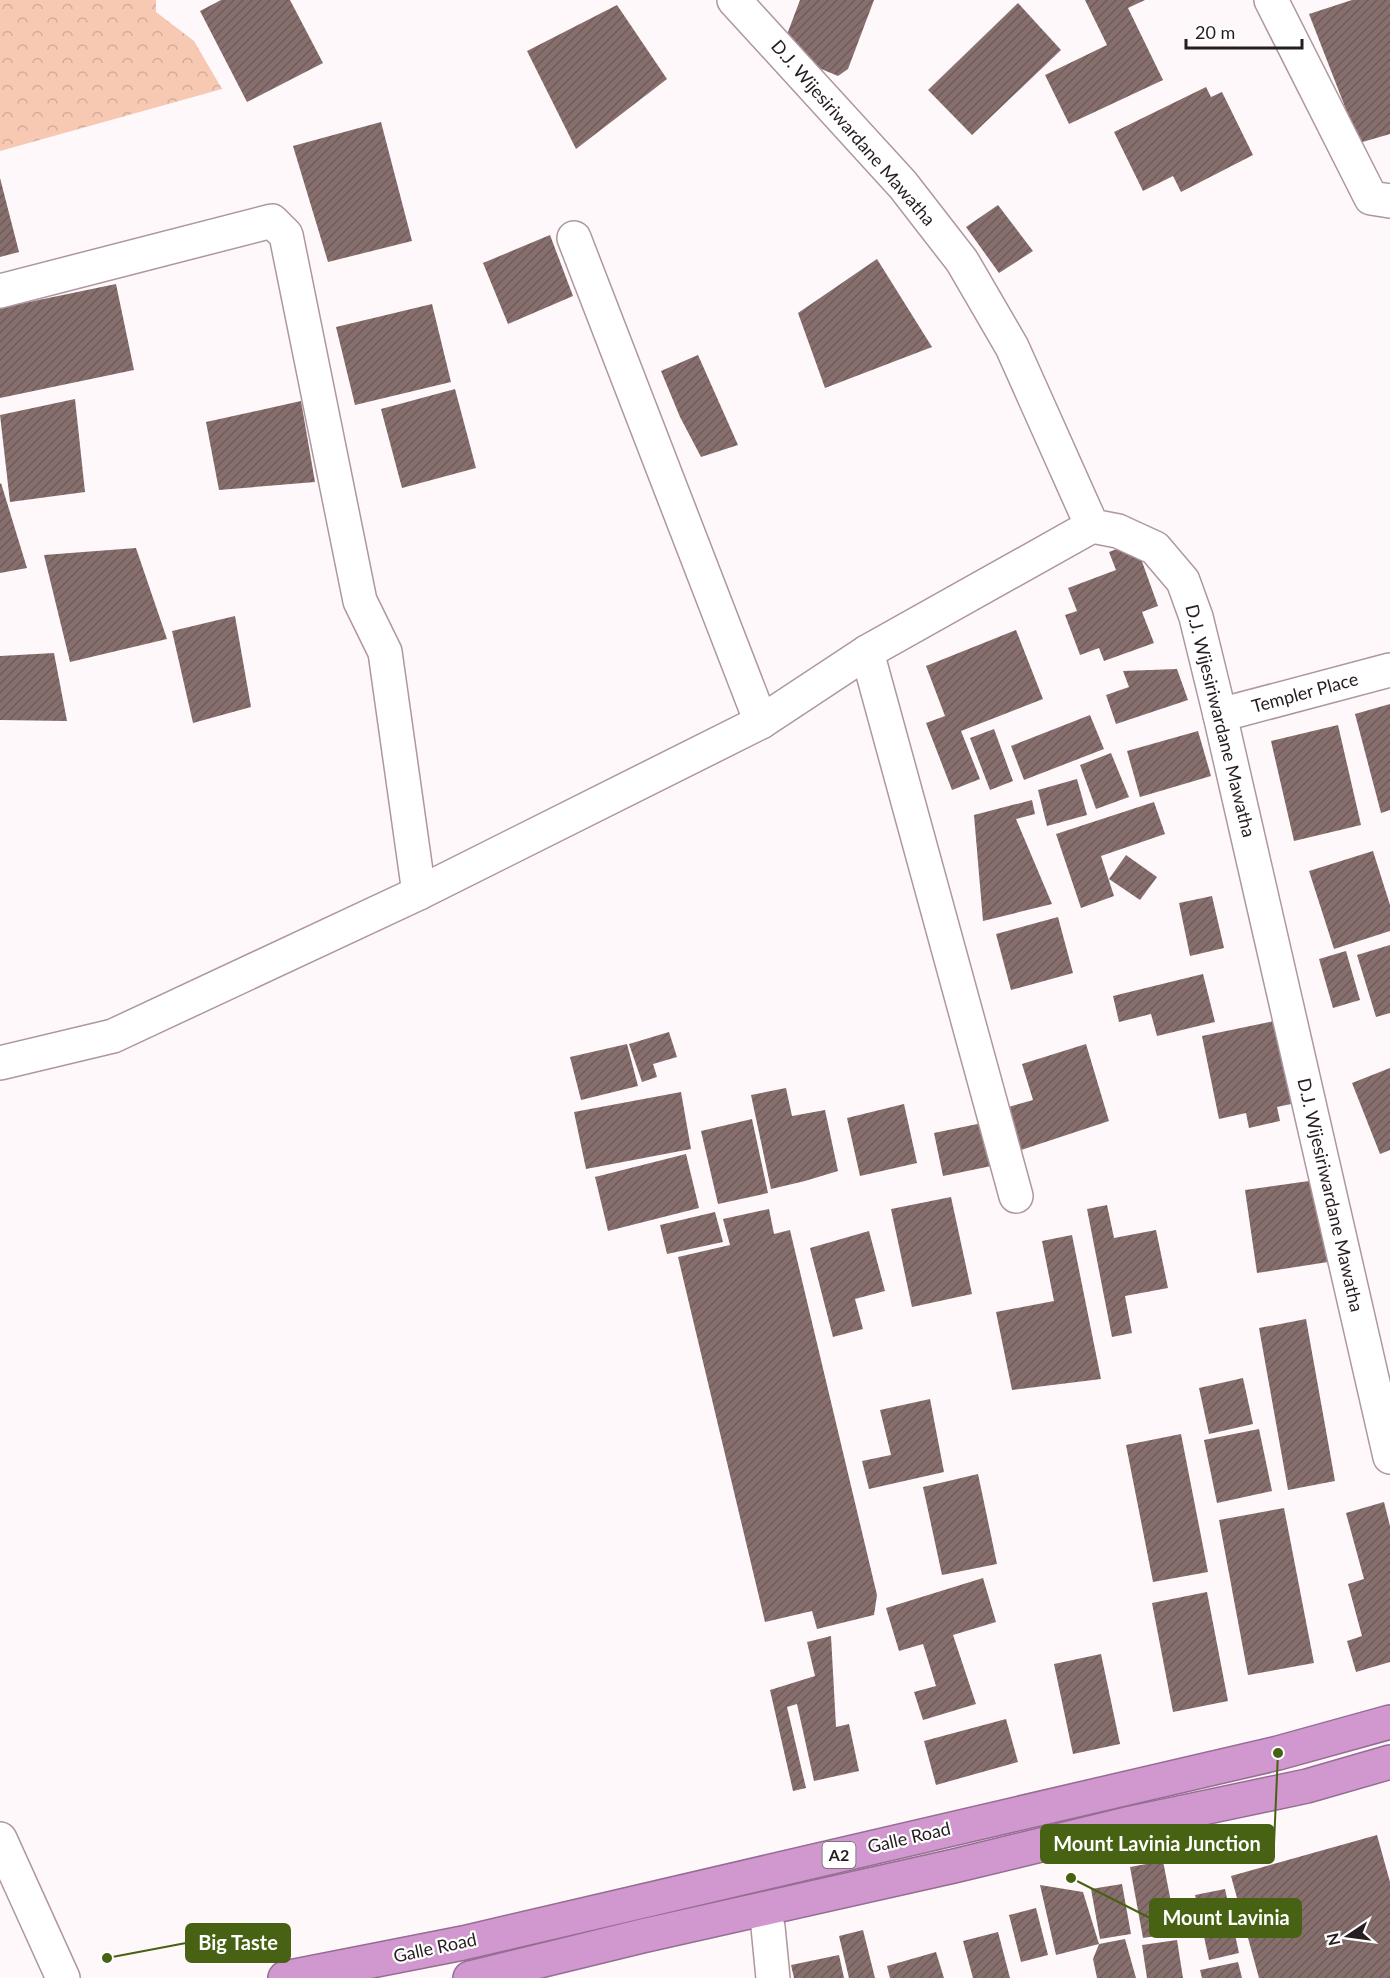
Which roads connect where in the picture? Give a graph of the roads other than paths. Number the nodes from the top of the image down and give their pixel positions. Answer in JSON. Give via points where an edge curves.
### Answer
{"nodes":[{"id":1,"x":734,"y":0,"type":"edge"},
{"id":2,"x":1271,"y":0,"type":"edge"},
{"id":3,"x":1390,"y":201,"type":"edge"},
{"id":4,"x":574,"y":238,"type":"dead end"},
{"id":5,"x":0,"y":291,"type":"edge"},
{"id":6,"x":1092,"y":526,"type":"junction"},
{"id":7,"x":867,"y":652,"type":"junction"},
{"id":8,"x":1390,"y":670,"type":"edge"},
{"id":9,"x":1220,"y":715,"type":"junction"},
{"id":10,"x":761,"y":722,"type":"junction"},
{"id":11,"x":419,"y":893,"type":"junction"},
{"id":12,"x":0,"y":1063,"type":"edge"},
{"id":13,"x":1016,"y":1196,"type":"dead end"},
{"id":14,"x":1390,"y":1456,"type":"edge"},
{"id":15,"x":1390,"y":1722,"type":"edge"},
{"id":16,"x":1390,"y":1762,"type":"edge"},
{"id":17,"x":0,"y":1839,"type":"edge"},
{"id":18,"x":768,"y":1927,"type":"dead end"},
{"id":19,"x":63,"y":1978,"type":"edge"},
{"id":20,"x":285,"y":1978,"type":"edge"},
{"id":21,"x":470,"y":1978,"type":"edge"},
{"id":22,"x":773,"y":1978,"type":"edge"}],
"edges":[{"from":1,"to":6,"type":"street","name":"D.J. Wijesiriwardane Mawatha","via":[[903,185],[962,261],[1012,347]]},
{"from":2,"to":3,"type":"street","via":[[1371,198]]},
{"from":4,"to":10,"type":"street"},
{"from":5,"to":11,"type":"street","via":[[272,221],[286,234],[360,601],[385,652]]},
{"from":6,"to":7,"type":"street"},
{"from":6,"to":9,"type":"street","name":"D.J. Wijesiriwardane Mawatha","via":[[1118,531],[1155,548],[1183,581]]},
{"from":7,"to":10,"type":"street"},
{"from":7,"to":13,"type":"street"},
{"from":8,"to":9,"type":"street","name":"Templer Place"},
{"from":9,"to":14,"type":"street","name":"D.J. Wijesiriwardane Mawatha"},
{"from":10,"to":11,"type":"street"},
{"from":11,"to":12,"type":"street","via":[[113,1036]]},
{"from":15,"to":20,"type":"highway","name":"Galle Road","number":"A2","via":[[1278,1753],[463,1943]]},
{"from":16,"to":21,"type":"highway","name":"Galle Road","number":"A2","via":[[1307,1786],[1127,1824]]},
{"from":17,"to":19,"type":"street"},
{"from":18,"to":22,"type":"street"}]}
